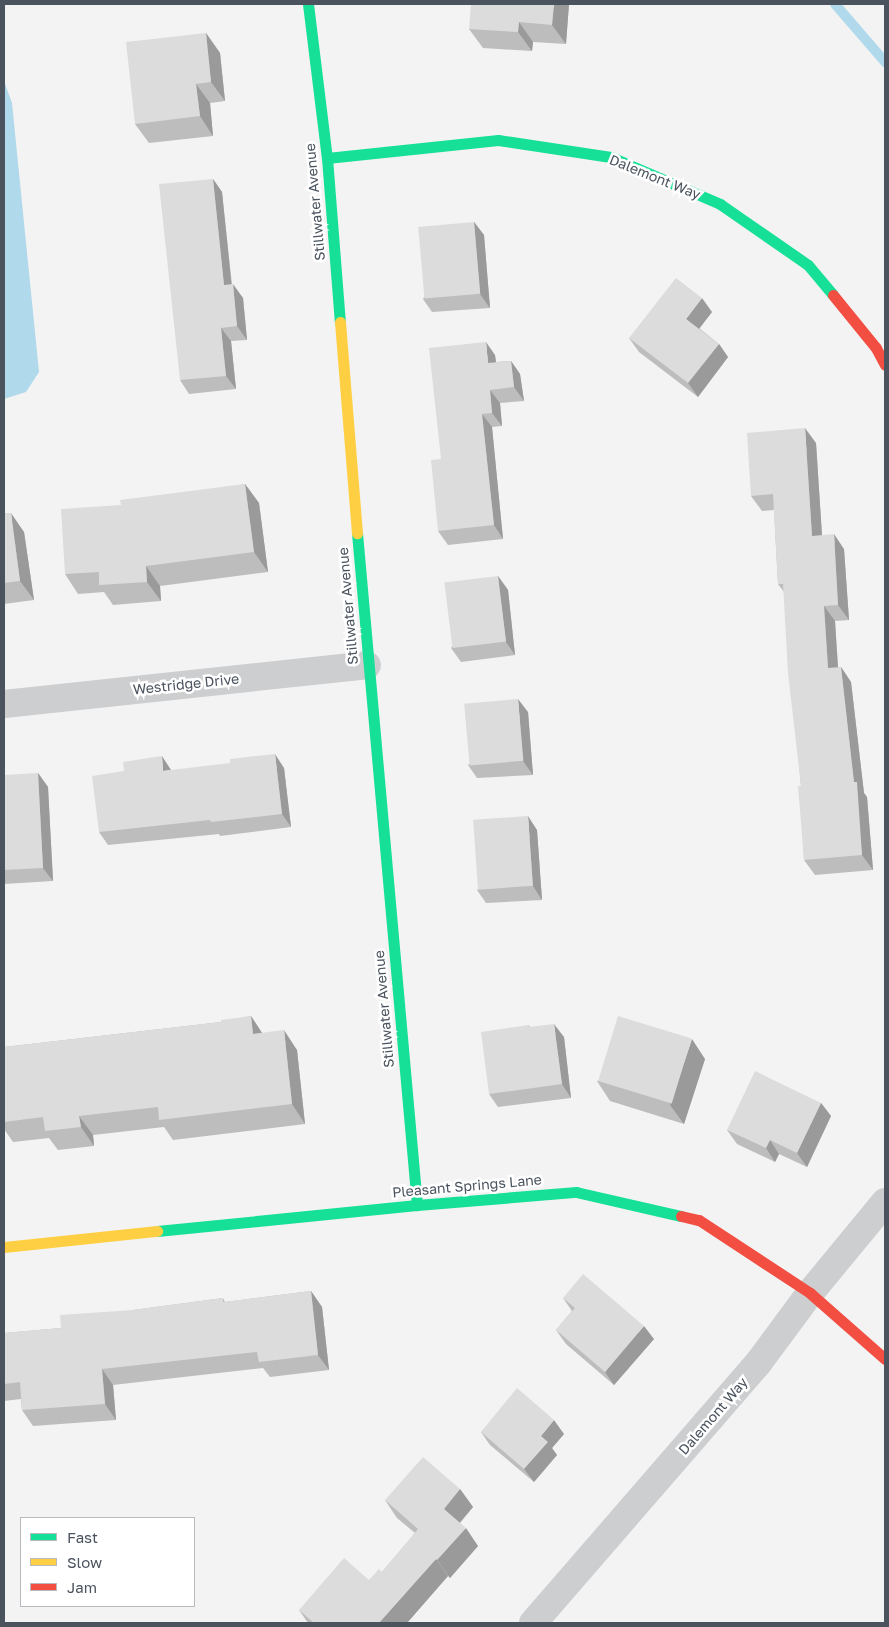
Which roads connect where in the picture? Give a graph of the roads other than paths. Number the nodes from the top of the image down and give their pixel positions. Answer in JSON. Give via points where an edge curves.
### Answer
{"nodes":[{"id":1,"x":308,"y":4,"type":"edge"},
{"id":2,"x":327,"y":158,"type":"junction"},
{"id":3,"x":885,"y":366,"type":"edge"},
{"id":4,"x":367,"y":664,"type":"junction"},
{"id":5,"x":4,"y":704,"type":"edge"},
{"id":6,"x":885,"y":1202,"type":"edge"},
{"id":7,"x":418,"y":1205,"type":"junction"},
{"id":8,"x":4,"y":1247,"type":"edge"},
{"id":9,"x":810,"y":1293,"type":"junction"},
{"id":10,"x":885,"y":1359,"type":"edge"},
{"id":11,"x":533,"y":1623,"type":"edge"}],
"edges":[{"from":1,"to":2,"type":"street","name":"Stillwater Avenue"},
{"from":2,"to":3,"type":"street","name":"Dalemont Way","via":[[498,140],[611,157],[720,204],[808,265],[876,348]]},
{"from":2,"to":4,"type":"street","name":"Stillwater Avenue"},
{"from":4,"to":5,"type":"street","name":"Westridge Drive"},
{"from":4,"to":7,"type":"street","name":"Stillwater Avenue"},
{"from":6,"to":9,"type":"street","name":"Dalemont Way"},
{"from":7,"to":8,"type":"street","name":"Pleasant Springs Lane"},
{"from":7,"to":9,"type":"street","name":"Pleasant Springs Lane","via":[[576,1192],[586,1194],[700,1220]]},
{"from":9,"to":10,"type":"street","name":"Pleasant Springs Lane"},
{"from":9,"to":11,"type":"street","name":"Dalemont Way","via":[[759,1362]]}]}
